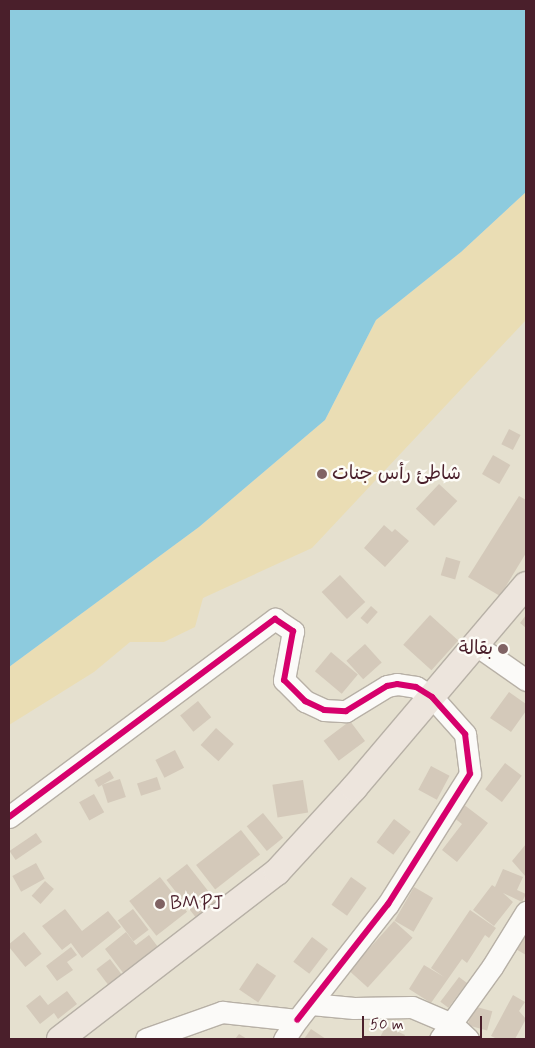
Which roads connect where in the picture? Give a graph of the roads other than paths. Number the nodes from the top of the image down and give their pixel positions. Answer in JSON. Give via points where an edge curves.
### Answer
{"nodes":[{"id":1,"x":524,"y":591,"type":"edge"},
{"id":2,"x":476,"y":645,"type":"junction"},
{"id":3,"x":526,"y":680,"type":"edge"},
{"id":4,"x":432,"y":697,"type":"junction"},
{"id":5,"x":9,"y":817,"type":"edge"},
{"id":6,"x":526,"y":912,"type":"edge"},
{"id":7,"x":311,"y":1004,"type":"junction"},
{"id":8,"x":297,"y":1020,"type":"junction"},
{"id":9,"x":446,"y":1032,"type":"edge"},
{"id":10,"x":69,"y":1037,"type":"edge"},
{"id":11,"x":146,"y":1039,"type":"edge"},
{"id":12,"x":284,"y":1039,"type":"edge"},
{"id":13,"x":468,"y":1039,"type":"edge"}],
"edges":[{"from":1,"to":2,"type":"main road"},
{"from":2,"to":3,"type":"street"},
{"from":2,"to":4,"type":"main road"},
{"from":4,"to":5,"type":"street","via":[[416,687],[397,684],[387,686],[346,711],[324,710],[305,701],[284,680],[293,631],[275,619]]},
{"from":4,"to":7,"type":"street","via":[[465,734],[470,774],[388,904]]},
{"from":4,"to":10,"type":"main road","via":[[277,872]]},
{"from":6,"to":9,"type":"street"},
{"from":7,"to":8,"type":"street"},
{"from":7,"to":9,"type":"street","via":[[354,1008],[412,1007]]},
{"from":8,"to":11,"type":"street","via":[[222,1012]]},
{"from":8,"to":12,"type":"street"},
{"from":9,"to":13,"type":"street"}]}
